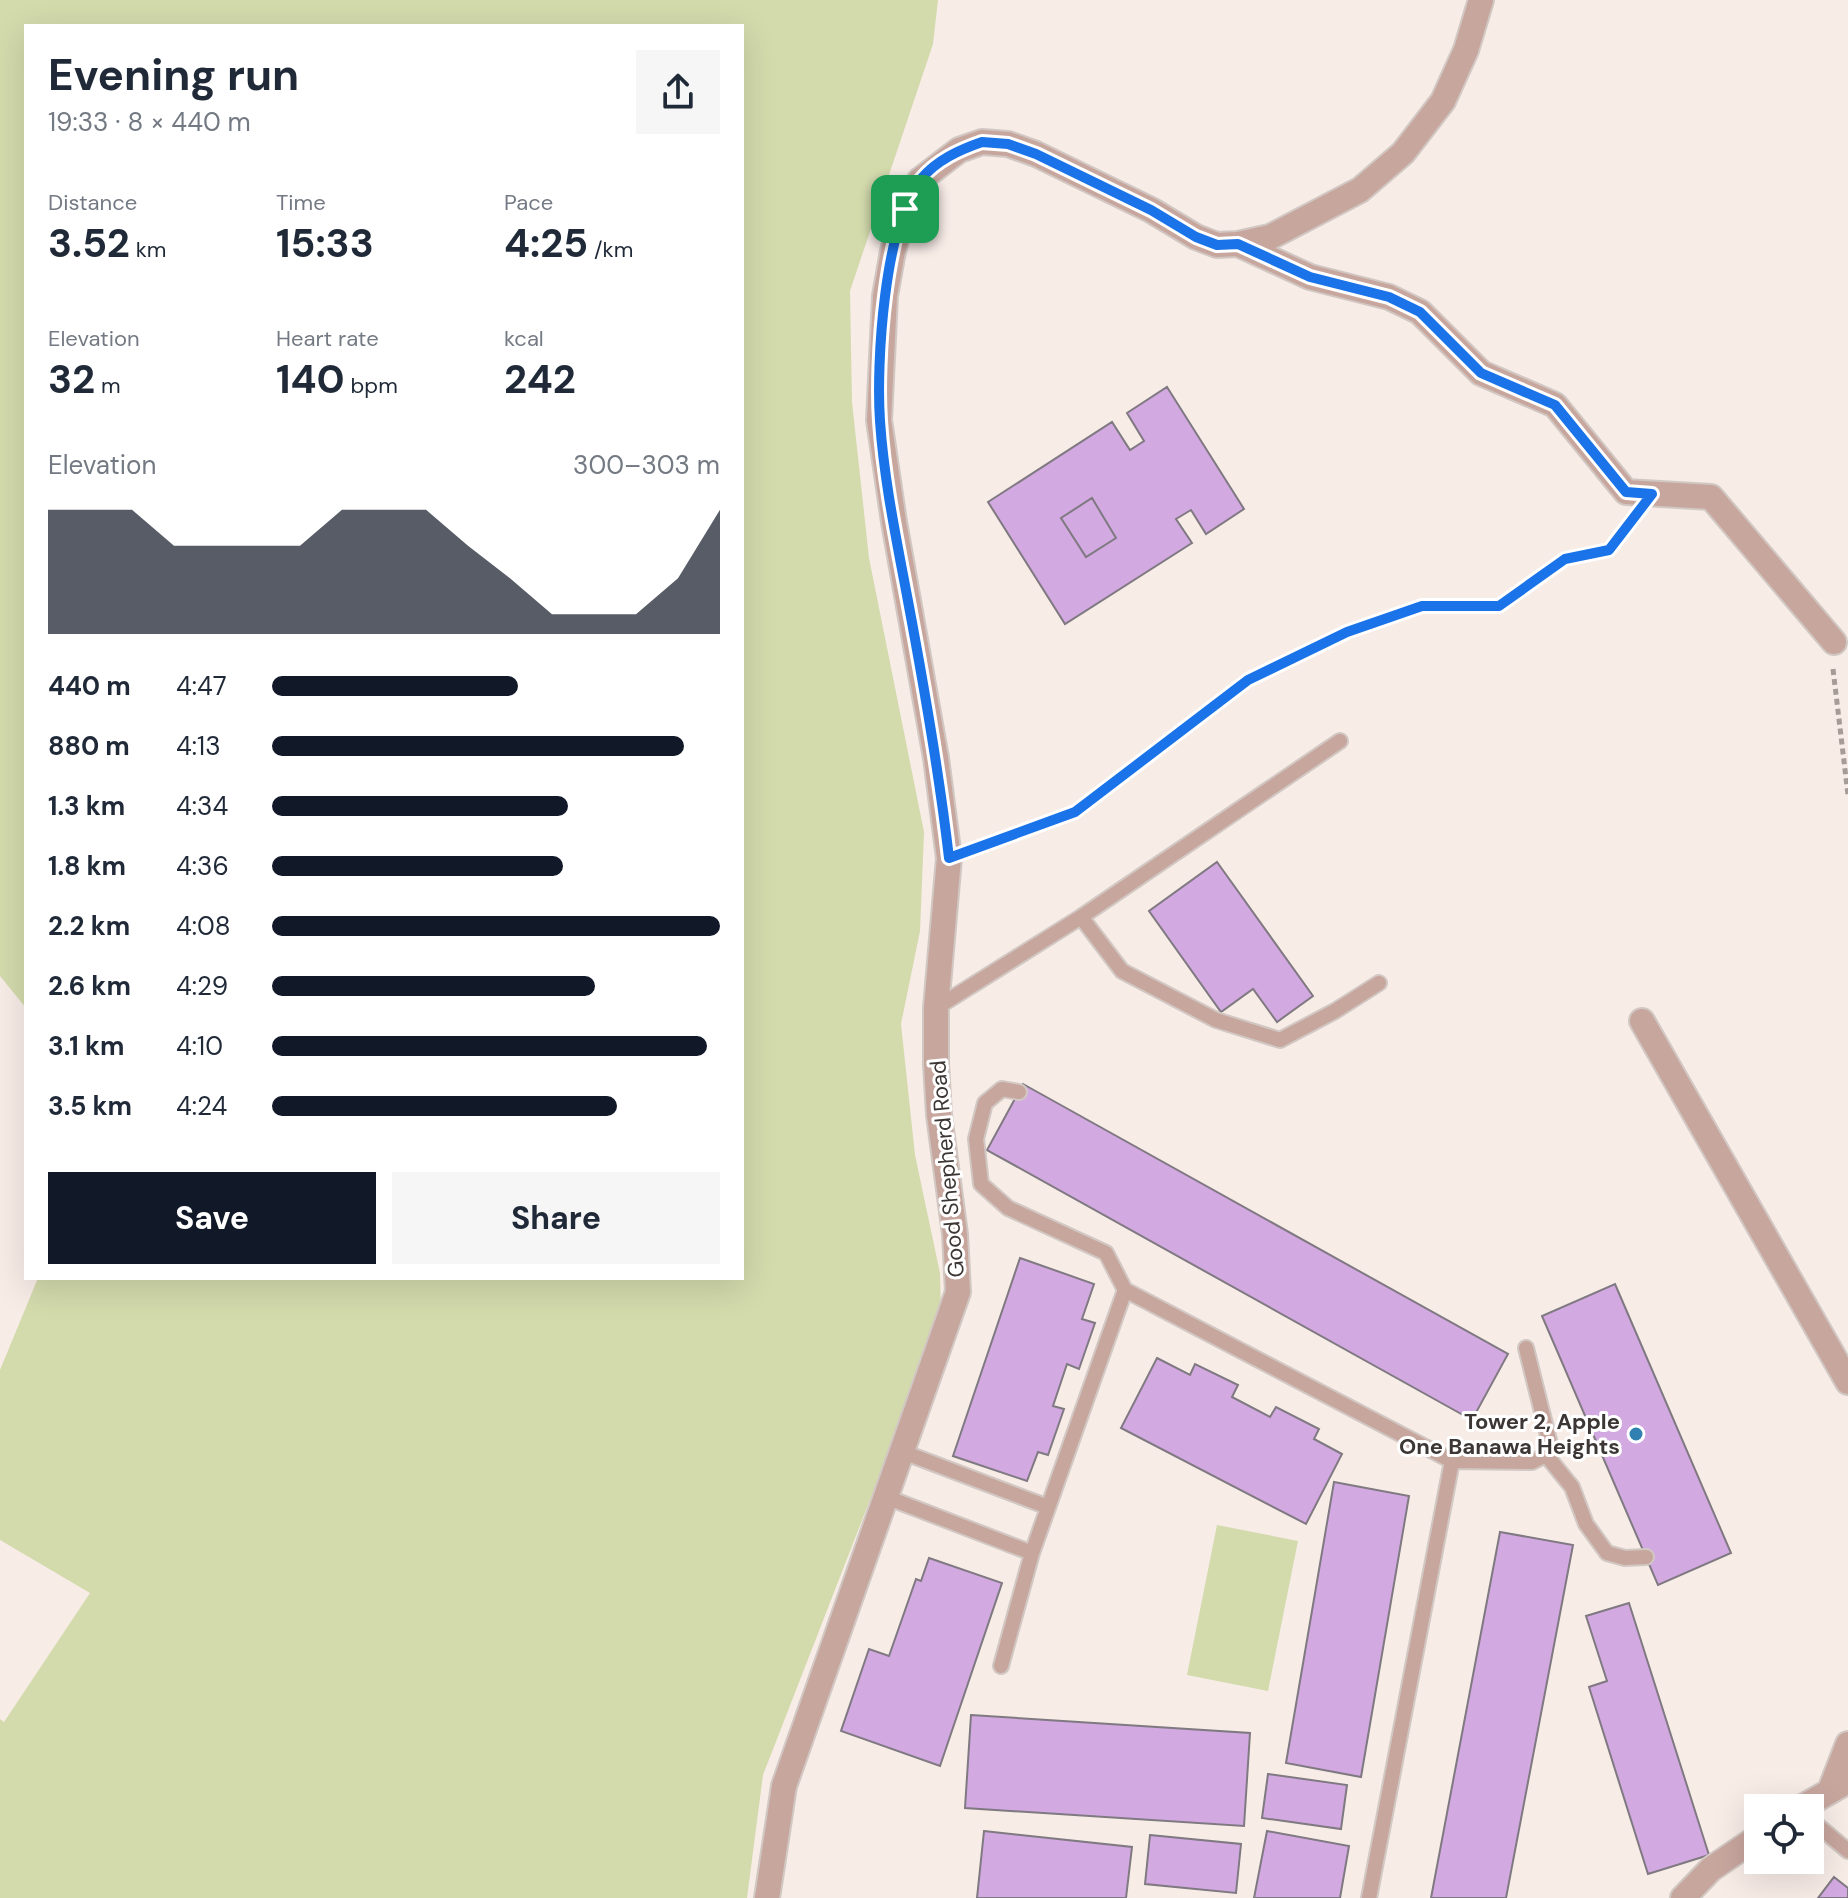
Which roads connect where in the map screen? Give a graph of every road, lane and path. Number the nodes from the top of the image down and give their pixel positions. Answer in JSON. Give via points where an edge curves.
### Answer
{"nodes":[{"id":1,"x":1481,"y":0,"type":"edge"},
{"id":2,"x":1238,"y":244,"type":"junction"},
{"id":3,"x":1652,"y":494,"type":"junction"},
{"id":4,"x":1834,"y":642,"type":"joint"},
{"id":5,"x":1340,"y":741,"type":"dead end"},
{"id":6,"x":1848,"y":795,"type":"edge"},
{"id":7,"x":949,"y":858,"type":"junction"},
{"id":8,"x":1081,"y":917,"type":"junction"},
{"id":9,"x":1379,"y":983,"type":"dead end"},
{"id":10,"x":936,"y":1008,"type":"junction"},
{"id":11,"x":1642,"y":1021,"type":"dead end"},
{"id":12,"x":1019,"y":1092,"type":"dead end"},
{"id":13,"x":1125,"y":1290,"type":"junction"},
{"id":14,"x":1526,"y":1348,"type":"dead end"},
{"id":15,"x":1848,"y":1382,"type":"edge"},
{"id":16,"x":903,"y":1452,"type":"junction"},
{"id":17,"x":1546,"y":1455,"type":"junction"},
{"id":18,"x":1452,"y":1461,"type":"junction"},
{"id":19,"x":886,"y":1497,"type":"junction"},
{"id":20,"x":1048,"y":1507,"type":"junction"},
{"id":21,"x":1032,"y":1553,"type":"junction"},
{"id":22,"x":1646,"y":1557,"type":"dead end"},
{"id":23,"x":1001,"y":1666,"type":"dead end"},
{"id":24,"x":1848,"y":1744,"type":"edge"},
{"id":25,"x":1840,"y":1784,"type":"edge"},
{"id":26,"x":1824,"y":1831,"type":"edge"},
{"id":27,"x":1744,"y":1847,"type":"edge"},
{"id":28,"x":1848,"y":1851,"type":"edge"},
{"id":29,"x":767,"y":1898,"type":"edge"},
{"id":30,"x":1369,"y":1898,"type":"edge"},
{"id":31,"x":1683,"y":1898,"type":"edge"}],
"edges":[{"from":1,"to":2,"type":"street","name":"Good Shepherd Road","via":[[1443,101],[1403,153],[1360,190],[1312,218],[1270,237]]},
{"from":2,"to":3,"type":"street","via":[[1310,277],[1389,297],[1420,312],[1481,373],[1555,405],[1626,492]]},
{"from":2,"to":7,"type":"street","name":"Good Shepherd Road","via":[[1217,245],[1196,237],[1151,210],[1008,144],[982,142],[959,150],[920,180],[905,209],[885,296],[879,420]]},
{"from":3,"to":4,"type":"street","via":[[1711,497]]},
{"from":3,"to":7,"type":"path","via":[[1609,550],[1565,559],[1499,606],[1422,606],[1347,632],[1248,680],[1075,812]]},
{"from":4,"to":6,"type":"path","via":[[1833,680]]},
{"from":5,"to":8,"type":"lane"},
{"from":7,"to":10,"type":"street","name":"Good Shepherd Road"},
{"from":8,"to":9,"type":"lane","via":[[1122,971],[1216,1020],[1280,1040]]},
{"from":8,"to":10,"type":"lane"},
{"from":10,"to":16,"type":"street","name":"Good Shepherd Road","via":[[939,1115],[958,1292]]},
{"from":11,"to":15,"type":"street"},
{"from":12,"to":13,"type":"lane","via":[[1002,1089],[985,1103],[976,1139],[981,1184],[1008,1208],[1106,1253]]},
{"from":13,"to":18,"type":"lane"},
{"from":13,"to":20,"type":"lane"},
{"from":14,"to":17,"type":"lane","via":[[1551,1448]]},
{"from":16,"to":19,"type":"street","name":"Good Shepherd Road"},
{"from":16,"to":20,"type":"lane"},
{"from":17,"to":18,"type":"lane","via":[[1532,1462]]},
{"from":17,"to":22,"type":"lane","via":[[1572,1487],[1586,1524],[1607,1553]]},
{"from":18,"to":30,"type":"lane"},
{"from":19,"to":21,"type":"lane"},
{"from":19,"to":29,"type":"street","name":"Good Shepherd Road","via":[[784,1786]]},
{"from":20,"to":21,"type":"lane"},
{"from":21,"to":23,"type":"lane"},
{"from":24,"to":25,"type":"street"},
{"from":26,"to":28,"type":"lane"},
{"from":27,"to":31,"type":"street","via":[[1711,1869]]}]}
